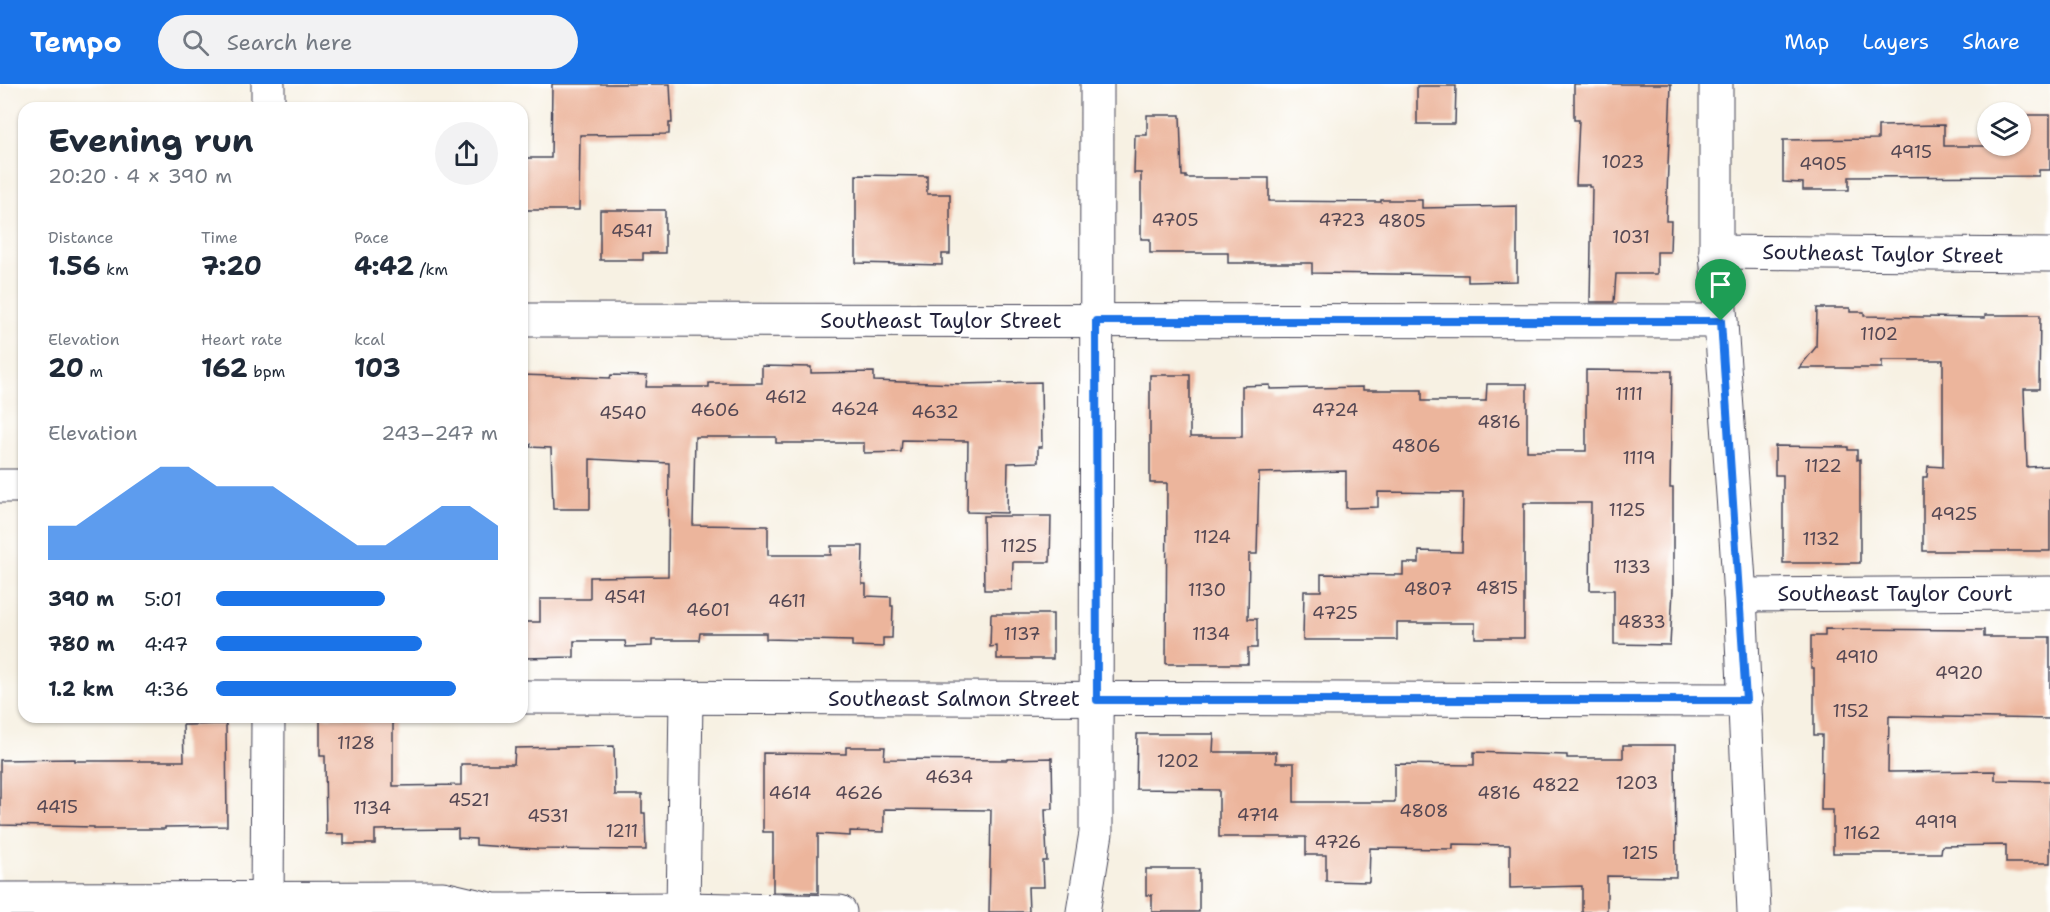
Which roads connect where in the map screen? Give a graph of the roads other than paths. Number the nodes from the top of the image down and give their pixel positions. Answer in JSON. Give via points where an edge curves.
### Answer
{"nodes":[{"id":1,"x":268,"y":84,"type":"edge"},
{"id":2,"x":1097,"y":84,"type":"edge"},
{"id":3,"x":1716,"y":84,"type":"edge"},
{"id":4,"x":268,"y":102,"type":"edge"},
{"id":5,"x":1716,"y":252,"type":"junction"},
{"id":6,"x":2050,"y":255,"type":"edge"},
{"id":7,"x":528,"y":320,"type":"edge"},
{"id":8,"x":1096,"y":321,"type":"junction"},
{"id":9,"x":1721,"y":321,"type":"junction"},
{"id":10,"x":0,"y":486,"type":"edge"},
{"id":11,"x":18,"y":486,"type":"edge"},
{"id":12,"x":2050,"y":593,"type":"edge"},
{"id":13,"x":1740,"y":595,"type":"junction"},
{"id":14,"x":528,"y":697,"type":"edge"},
{"id":15,"x":686,"y":698,"type":"junction"},
{"id":16,"x":1097,"y":700,"type":"junction"},
{"id":17,"x":1746,"y":700,"type":"junction"},
{"id":18,"x":268,"y":723,"type":"edge"},
{"id":19,"x":0,"y":899,"type":"edge"},
{"id":20,"x":267,"y":906,"type":"edge"},
{"id":21,"x":683,"y":911,"type":"edge"},
{"id":22,"x":840,"y":912,"type":"edge"},
{"id":23,"x":1083,"y":912,"type":"edge"},
{"id":24,"x":1754,"y":912,"type":"edge"}],
"edges":[{"from":1,"to":4,"type":"street"},
{"from":2,"to":8,"type":"street"},
{"from":3,"to":5,"type":"street"},
{"from":5,"to":6,"type":"street","name":"Southeast Taylor Street"},
{"from":5,"to":9,"type":"street"},
{"from":7,"to":8,"type":"street","name":"Southeast Taylor Street"},
{"from":8,"to":9,"type":"street","name":"Southeast Taylor Street"},
{"from":8,"to":16,"type":"street"},
{"from":9,"to":13,"type":"street"},
{"from":10,"to":11,"type":"street"},
{"from":12,"to":13,"type":"street","name":"Southeast Taylor Court"},
{"from":13,"to":17,"type":"street"},
{"from":14,"to":15,"type":"street","name":"Southeast Salmon Street"},
{"from":15,"to":16,"type":"street","name":"Southeast Salmon Street"},
{"from":15,"to":21,"type":"street"},
{"from":16,"to":17,"type":"street","name":"Southeast Salmon Street"},
{"from":16,"to":23,"type":"street","via":[[1096,833]]},
{"from":17,"to":24,"type":"street"},
{"from":18,"to":20,"type":"street"},
{"from":19,"to":20,"type":"street"},
{"from":20,"to":21,"type":"street","via":[[443,898],[494,910]]},
{"from":21,"to":22,"type":"street"}]}
